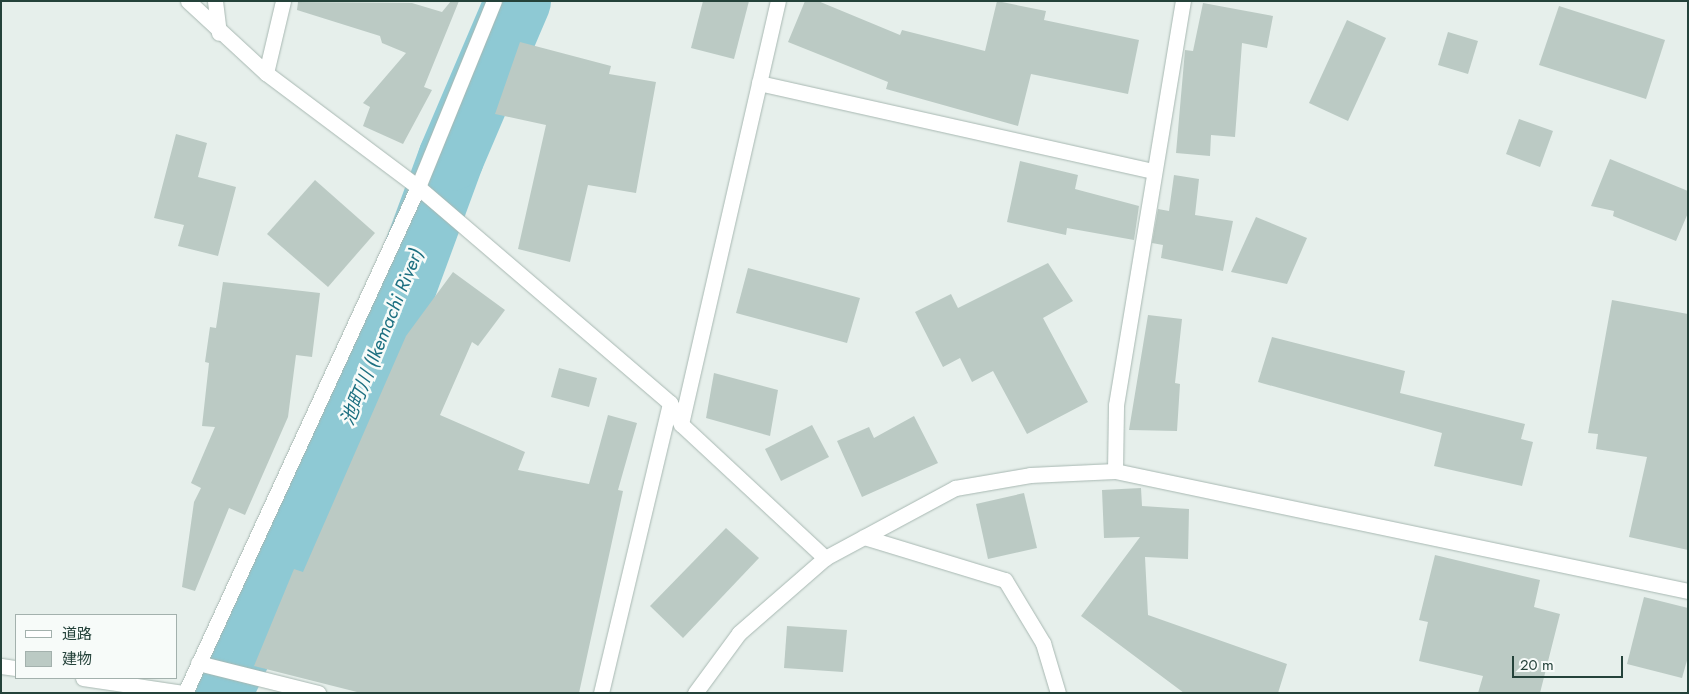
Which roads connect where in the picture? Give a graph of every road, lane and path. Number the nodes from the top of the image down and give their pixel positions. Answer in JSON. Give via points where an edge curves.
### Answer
{"nodes":[{"id":1,"x":188,"y":1,"type":"edge"},
{"id":2,"x":215,"y":1,"type":"edge"},
{"id":3,"x":283,"y":1,"type":"edge"},
{"id":4,"x":494,"y":1,"type":"edge"},
{"id":5,"x":778,"y":1,"type":"edge"},
{"id":6,"x":1183,"y":1,"type":"edge"},
{"id":7,"x":219,"y":33,"type":"junction"},
{"id":8,"x":266,"y":73,"type":"junction"},
{"id":9,"x":759,"y":83,"type":"junction"},
{"id":10,"x":1152,"y":171,"type":"junction"},
{"id":11,"x":418,"y":187,"type":"junction"},
{"id":12,"x":670,"y":403,"type":"junction"},
{"id":13,"x":681,"y":424,"type":"junction"},
{"id":14,"x":1114,"y":471,"type":"junction"},
{"id":15,"x":864,"y":537,"type":"junction"},
{"id":16,"x":825,"y":558,"type":"junction"},
{"id":17,"x":1688,"y":591,"type":"edge"},
{"id":18,"x":198,"y":663,"type":"junction"},
{"id":19,"x":1,"y":666,"type":"edge"},
{"id":20,"x":15,"y":668,"type":"edge"},
{"id":21,"x":90,"y":679,"type":"edge"},
{"id":22,"x":184,"y":693,"type":"edge"},
{"id":23,"x":318,"y":693,"type":"edge"},
{"id":24,"x":601,"y":693,"type":"edge"},
{"id":25,"x":695,"y":693,"type":"edge"},
{"id":26,"x":1058,"y":693,"type":"edge"}],
"edges":[{"from":1,"to":7,"type":"street"},
{"from":2,"to":7,"type":"street"},
{"from":3,"to":8,"type":"street"},
{"from":4,"to":11,"type":"street"},
{"from":5,"to":9,"type":"street"},
{"from":6,"to":10,"type":"street"},
{"from":7,"to":8,"type":"street"},
{"from":8,"to":11,"type":"street"},
{"from":9,"to":10,"type":"street"},
{"from":9,"to":13,"type":"street"},
{"from":10,"to":14,"type":"street","via":[[1116,405]]},
{"from":11,"to":12,"type":"street"},
{"from":11,"to":18,"type":"street"},
{"from":12,"to":13,"type":"street"},
{"from":12,"to":24,"type":"street"},
{"from":13,"to":16,"type":"street"},
{"from":14,"to":15,"type":"street","via":[[1030,476],[955,488]]},
{"from":14,"to":17,"type":"street"},
{"from":15,"to":16,"type":"street"},
{"from":15,"to":26,"type":"street","via":[[1005,580],[1043,643]]},
{"from":16,"to":25,"type":"street","via":[[738,633]]},
{"from":18,"to":22,"type":"street"},
{"from":18,"to":23,"type":"street"},
{"from":19,"to":20,"type":"street"},
{"from":21,"to":22,"type":"street"}]}
